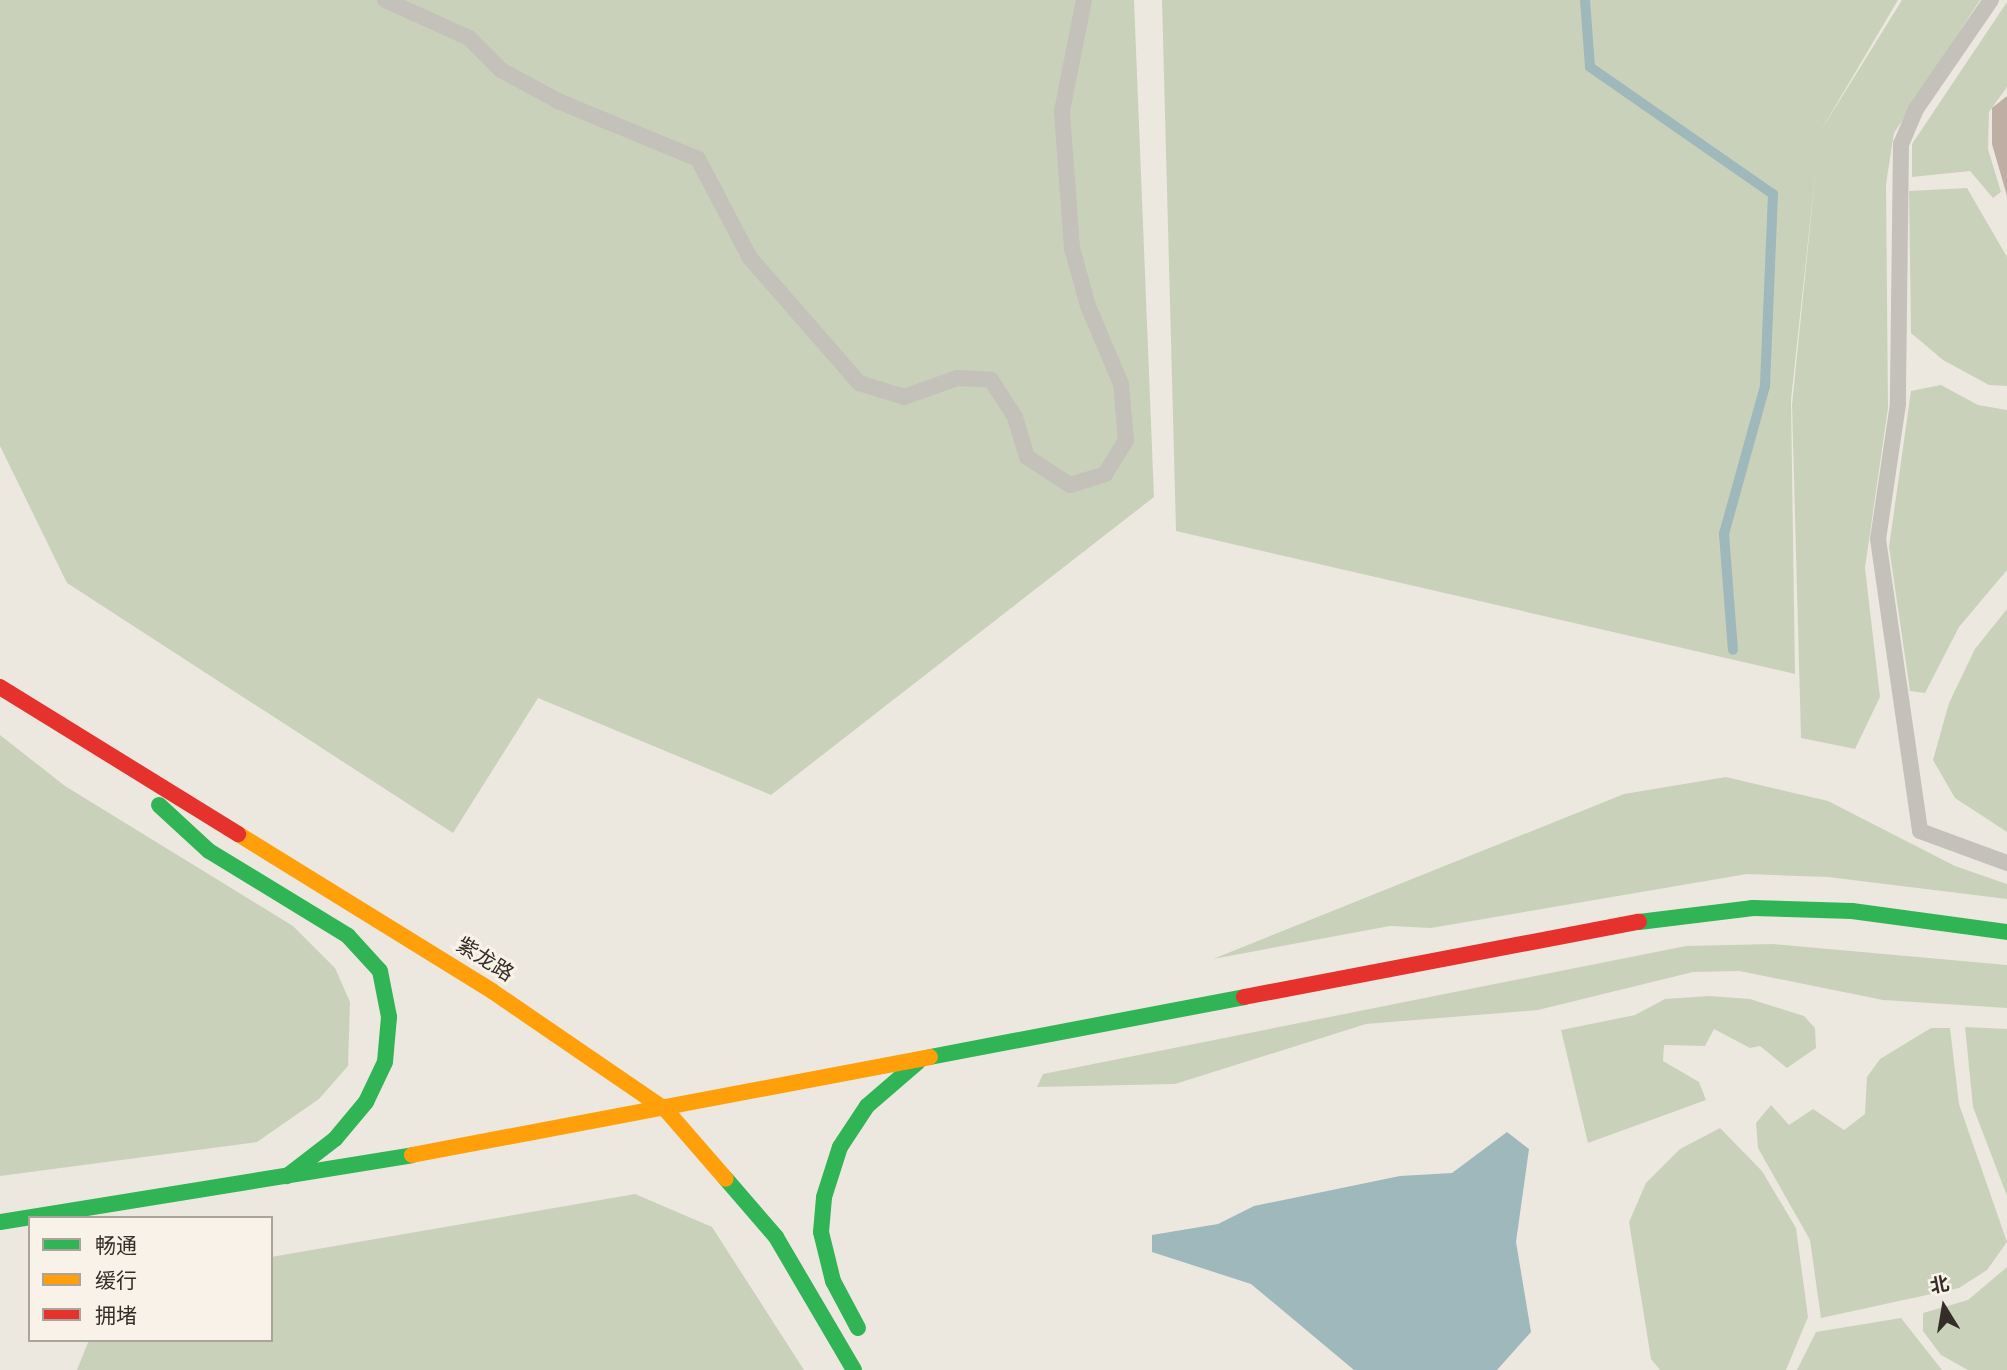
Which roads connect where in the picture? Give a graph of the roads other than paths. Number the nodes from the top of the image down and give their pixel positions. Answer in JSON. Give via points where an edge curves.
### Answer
{"nodes":[{"id":1,"x":385,"y":0,"type":"edge"},
{"id":2,"x":1084,"y":0,"type":"edge"},
{"id":3,"x":1991,"y":0,"type":"edge"},
{"id":4,"x":0,"y":687,"type":"edge"},
{"id":5,"x":93,"y":744,"type":"junction"},
{"id":6,"x":2007,"y":863,"type":"edge"},
{"id":7,"x":2007,"y":932,"type":"edge"},
{"id":8,"x":919,"y":1061,"type":"junction"},
{"id":9,"x":666,"y":1110,"type":"junction"},
{"id":10,"x":281,"y":1180,"type":"junction"},
{"id":11,"x":40,"y":1216,"type":"edge"},
{"id":12,"x":28,"y":1218,"type":"edge"},
{"id":13,"x":0,"y":1222,"type":"edge"},
{"id":14,"x":868,"y":1348,"type":"dead end"},
{"id":15,"x":854,"y":1370,"type":"edge"}],
"edges":[{"from":1,"to":2,"type":"lane","via":[[469,38],[501,70],[558,101],[698,159],[750,258],[859,383],[904,397],[957,378],[990,380],[1014,417],[1027,457],[1070,485],[1105,474],[1126,440],[1121,384],[1088,306],[1072,248],[1062,111]]},
{"from":3,"to":6,"type":"lane","via":[[1916,108],[1901,144],[1898,404],[1878,539],[1920,831]]},
{"from":4,"to":5,"type":"street","name":"紫龙路"},
{"from":5,"to":9,"type":"street","name":"紫龙路","via":[[492,990]]},
{"from":5,"to":10,"type":"street","via":[[209,851],[348,936],[380,971],[389,1017],[385,1062],[366,1102],[335,1139]]},
{"from":7,"to":8,"type":"street","via":[[1852,911],[1712,913]]},
{"from":8,"to":9,"type":"street"},
{"from":8,"to":14,"type":"street","via":[[867,1106],[840,1147],[824,1197],[821,1232],[833,1280]]},
{"from":9,"to":10,"type":"street"},
{"from":9,"to":15,"type":"street","name":"紫龙路","via":[[776,1237]]},
{"from":10,"to":11,"type":"street"},
{"from":12,"to":13,"type":"street"}]}
